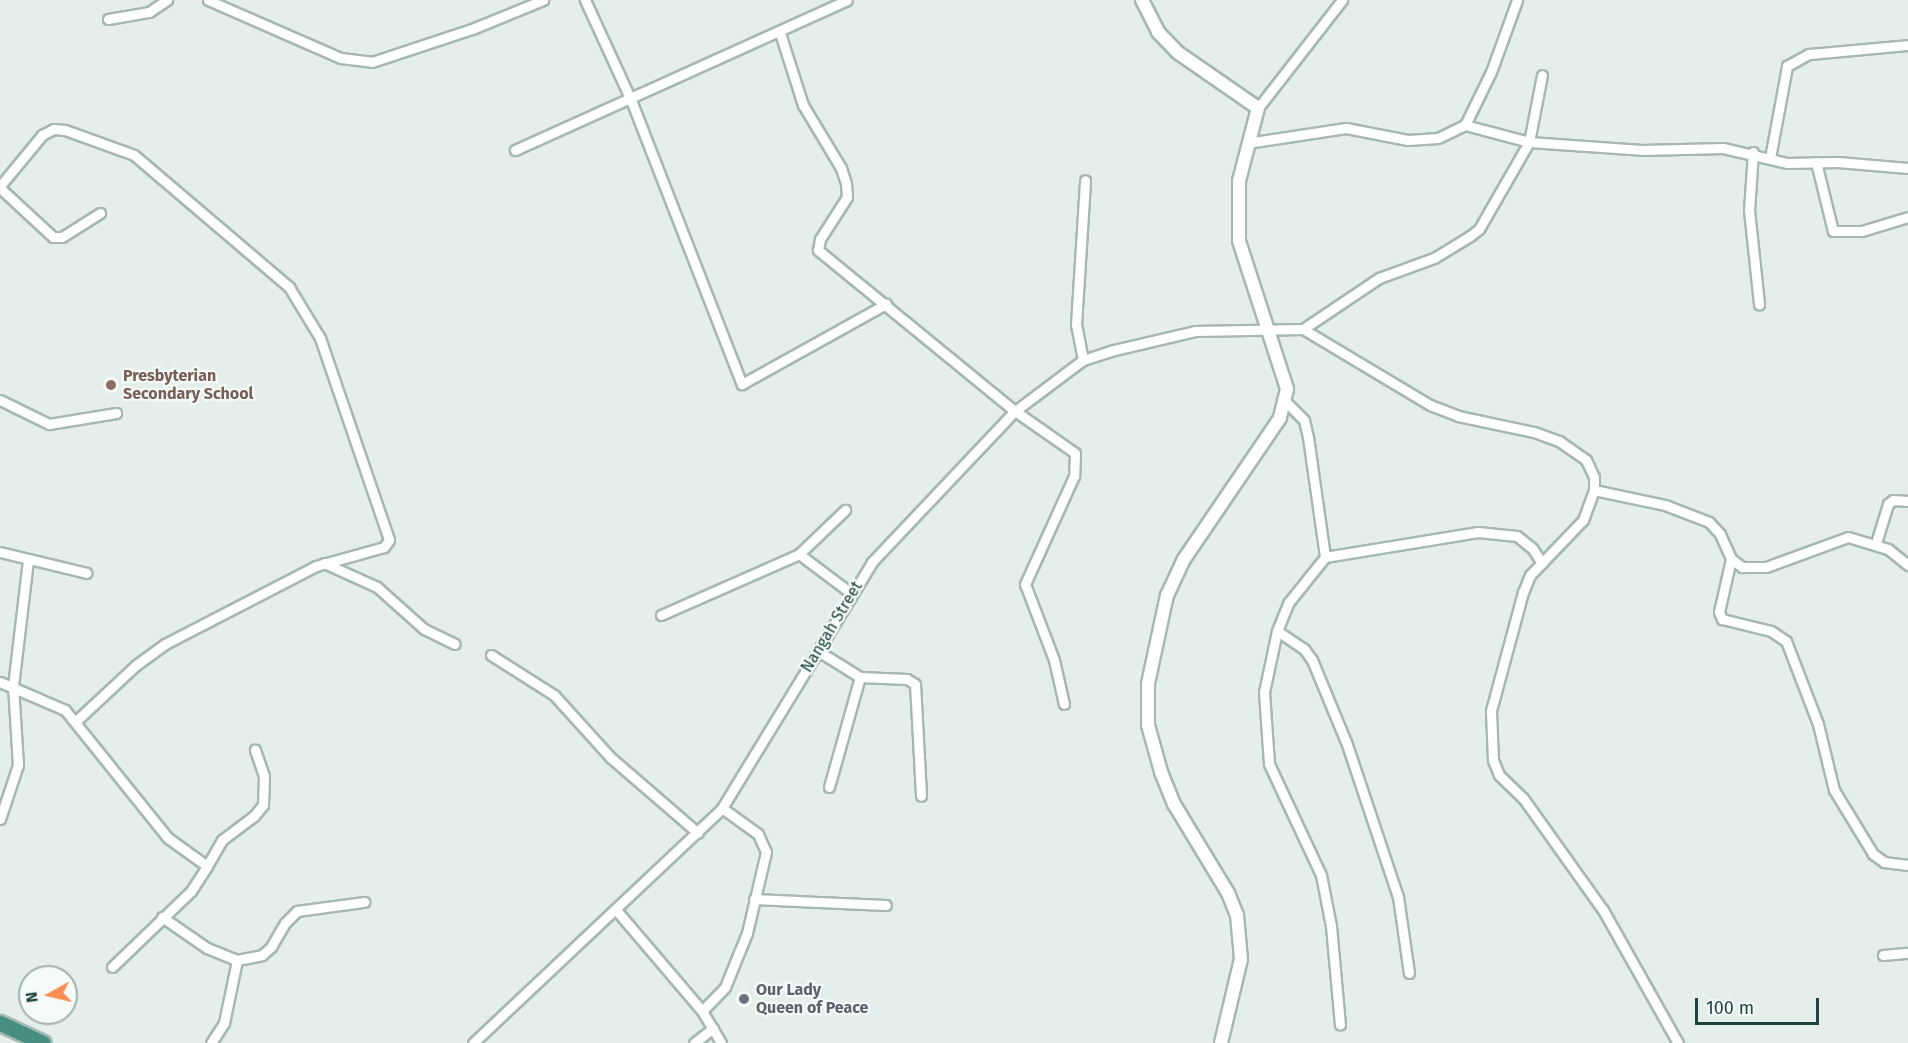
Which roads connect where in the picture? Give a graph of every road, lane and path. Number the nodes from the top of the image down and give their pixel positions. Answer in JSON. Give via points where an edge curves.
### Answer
{"nodes":[{"id":1,"x":167,"y":0,"type":"edge"},
{"id":2,"x":208,"y":0,"type":"edge"},
{"id":3,"x":543,"y":0,"type":"edge"},
{"id":4,"x":585,"y":0,"type":"edge"},
{"id":5,"x":847,"y":0,"type":"edge"},
{"id":6,"x":1142,"y":0,"type":"edge"},
{"id":7,"x":1342,"y":0,"type":"edge"},
{"id":8,"x":1517,"y":0,"type":"edge"},
{"id":9,"x":108,"y":19,"type":"dead end"},
{"id":10,"x":780,"y":33,"type":"junction"},
{"id":11,"x":1908,"y":45,"type":"edge"},
{"id":12,"x":1542,"y":75,"type":"dead end"},
{"id":13,"x":631,"y":100,"type":"junction"},
{"id":14,"x":1258,"y":108,"type":"junction"},
{"id":15,"x":1465,"y":125,"type":"junction"},
{"id":16,"x":1529,"y":142,"type":"junction"},
{"id":17,"x":1247,"y":143,"type":"junction"},
{"id":18,"x":515,"y":150,"type":"dead end"},
{"id":19,"x":1753,"y":152,"type":"junction"},
{"id":20,"x":1770,"y":158,"type":"junction"},
{"id":21,"x":1816,"y":162,"type":"junction"},
{"id":22,"x":1908,"y":168,"type":"edge"},
{"id":23,"x":1085,"y":180,"type":"dead end"},
{"id":24,"x":0,"y":187,"type":"edge"},
{"id":25,"x":100,"y":213,"type":"dead end"},
{"id":26,"x":1908,"y":217,"type":"edge"},
{"id":27,"x":886,"y":304,"type":"junction"},
{"id":28,"x":1759,"y":304,"type":"dead end"},
{"id":29,"x":1303,"y":329,"type":"junction"},
{"id":30,"x":1265,"y":330,"type":"junction"},
{"id":31,"x":1083,"y":360,"type":"junction"},
{"id":32,"x":0,"y":400,"type":"edge"},
{"id":33,"x":1287,"y":403,"type":"junction"},
{"id":34,"x":1016,"y":411,"type":"junction"},
{"id":35,"x":116,"y":413,"type":"dead end"},
{"id":36,"x":1594,"y":490,"type":"junction"},
{"id":37,"x":1908,"y":501,"type":"edge"},
{"id":38,"x":845,"y":510,"type":"dead end"},
{"id":39,"x":1876,"y":543,"type":"junction"},
{"id":40,"x":0,"y":552,"type":"edge"},
{"id":41,"x":799,"y":554,"type":"junction"},
{"id":42,"x":1325,"y":557,"type":"junction"},
{"id":43,"x":1731,"y":559,"type":"junction"},
{"id":44,"x":28,"y":561,"type":"junction"},
{"id":45,"x":324,"y":563,"type":"junction"},
{"id":46,"x":1542,"y":563,"type":"junction"},
{"id":47,"x":1908,"y":566,"type":"edge"},
{"id":48,"x":87,"y":573,"type":"dead end"},
{"id":49,"x":852,"y":594,"type":"junction"},
{"id":50,"x":661,"y":615,"type":"dead end"},
{"id":51,"x":1277,"y":631,"type":"junction"},
{"id":52,"x":454,"y":644,"type":"dead end"},
{"id":53,"x":818,"y":651,"type":"junction"},
{"id":54,"x":491,"y":655,"type":"dead end"},
{"id":55,"x":860,"y":676,"type":"junction"},
{"id":56,"x":0,"y":682,"type":"edge"},
{"id":57,"x":13,"y":686,"type":"junction"},
{"id":58,"x":1064,"y":704,"type":"dead end"},
{"id":59,"x":76,"y":720,"type":"junction"},
{"id":60,"x":255,"y":750,"type":"dead end"},
{"id":61,"x":829,"y":787,"type":"dead end"},
{"id":62,"x":921,"y":796,"type":"dead end"},
{"id":63,"x":722,"y":808,"type":"junction"},
{"id":64,"x":0,"y":819,"type":"edge"},
{"id":65,"x":698,"y":833,"type":"junction"},
{"id":66,"x":207,"y":866,"type":"junction"},
{"id":67,"x":1908,"y":866,"type":"edge"},
{"id":68,"x":754,"y":900,"type":"junction"},
{"id":69,"x":364,"y":902,"type":"dead end"},
{"id":70,"x":886,"y":905,"type":"dead end"},
{"id":71,"x":617,"y":911,"type":"junction"},
{"id":72,"x":162,"y":917,"type":"junction"},
{"id":73,"x":1908,"y":953,"type":"edge"},
{"id":74,"x":1883,"y":955,"type":"dead end"},
{"id":75,"x":237,"y":960,"type":"junction"},
{"id":76,"x":112,"y":967,"type":"dead end"},
{"id":77,"x":1409,"y":973,"type":"dead end"},
{"id":78,"x":702,"y":1011,"type":"junction"},
{"id":79,"x":0,"y":1023,"type":"edge"},
{"id":80,"x":1340,"y":1025,"type":"dead end"},
{"id":81,"x":713,"y":1028,"type":"junction"},
{"id":82,"x":43,"y":1043,"type":"edge"},
{"id":83,"x":211,"y":1043,"type":"edge"},
{"id":84,"x":473,"y":1043,"type":"edge"},
{"id":85,"x":694,"y":1043,"type":"edge"},
{"id":86,"x":721,"y":1043,"type":"edge"},
{"id":87,"x":1221,"y":1043,"type":"edge"},
{"id":88,"x":1678,"y":1043,"type":"edge"}],
"edges":[{"from":1,"to":9,"type":"street","via":[[149,12]]},
{"from":2,"to":3,"type":"street","via":[[341,58],[372,62],[472,30]]},
{"from":4,"to":13,"type":"street"},
{"from":5,"to":10,"type":"street"},
{"from":6,"to":14,"type":"street","via":[[1158,32],[1177,52]]},
{"from":7,"to":14,"type":"street"},
{"from":8,"to":15,"type":"street","via":[[1491,72]]},
{"from":10,"to":13,"type":"street"},
{"from":10,"to":27,"type":"street","via":[[803,105],[846,183],[847,197],[820,239],[818,250]]},
{"from":11,"to":20,"type":"street","via":[[1818,53],[1787,66]]},
{"from":12,"to":16,"type":"street"},
{"from":13,"to":18,"type":"street"},
{"from":13,"to":27,"type":"street","via":[[742,384]]},
{"from":14,"to":17,"type":"street"},
{"from":15,"to":16,"type":"street"},
{"from":15,"to":17,"type":"street","via":[[1438,138],[1408,140],[1346,128]]},
{"from":16,"to":19,"type":"street"},
{"from":16,"to":29,"type":"street","via":[[1479,229],[1434,258],[1379,278]]},
{"from":17,"to":30,"type":"street","via":[[1239,181],[1239,241]]},
{"from":19,"to":20,"type":"street"},
{"from":19,"to":28,"type":"street","via":[[1749,210]]},
{"from":20,"to":21,"type":"street","via":[[1787,163]]},
{"from":21,"to":22,"type":"street"},
{"from":21,"to":26,"type":"street","via":[[1833,231],[1862,231]]},
{"from":23,"to":31,"type":"street","via":[[1076,325]]},
{"from":24,"to":25,"type":"street","via":[[53,237],[62,237]]},
{"from":24,"to":45,"type":"street","via":[[47,130],[75,134],[134,155],[290,287],[302,302],[327,358],[389,540],[384,547]]},
{"from":27,"to":34,"type":"street"},
{"from":29,"to":30,"type":"street","name":"Nangah Street"},
{"from":29,"to":36,"type":"street","via":[[1430,405],[1559,441],[1586,459],[1594,477]]},
{"from":30,"to":31,"type":"street","name":"Nangah Street","via":[[1195,331]]},
{"from":30,"to":33,"type":"street","via":[[1283,373]]},
{"from":31,"to":34,"type":"street","name":"Nangah Street"},
{"from":32,"to":35,"type":"street","via":[[50,424]]},
{"from":33,"to":42,"type":"street","via":[[1304,420]]},
{"from":33,"to":87,"type":"street","via":[[1184,559],[1167,594],[1148,684],[1148,725],[1161,772],[1174,804],[1228,893],[1237,915],[1241,959]]},
{"from":34,"to":49,"type":"street","name":"Nangah Street","via":[[880,552]]},
{"from":34,"to":58,"type":"street","via":[[1075,453],[1078,464],[1025,584],[1054,660]]},
{"from":36,"to":43,"type":"street","via":[[1665,505],[1709,522],[1720,534]]},
{"from":36,"to":46,"type":"street","via":[[1583,520]]},
{"from":37,"to":39,"type":"street","via":[[1893,500],[1888,504]]},
{"from":38,"to":41,"type":"street"},
{"from":39,"to":43,"type":"street","via":[[1848,537],[1754,569]]},
{"from":39,"to":47,"type":"street"},
{"from":40,"to":44,"type":"street"},
{"from":41,"to":49,"type":"street"},
{"from":41,"to":50,"type":"street"},
{"from":42,"to":46,"type":"street","via":[[1478,532],[1517,536]]},
{"from":42,"to":51,"type":"street","via":[[1289,602]]},
{"from":43,"to":67,"type":"street","via":[[1719,612],[1722,619],[1771,631],[1786,641],[1818,724],[1834,790],[1873,854],[1884,862]]},
{"from":44,"to":48,"type":"street"},
{"from":44,"to":57,"type":"street"},
{"from":45,"to":52,"type":"street","via":[[377,587],[424,629]]},
{"from":45,"to":59,"type":"street","via":[[165,644]]},
{"from":46,"to":88,"type":"street","via":[[1530,575],[1523,592],[1491,711],[1493,760],[1499,776],[1523,798],[1603,910]]},
{"from":49,"to":53,"type":"street","name":"Nangah Street"},
{"from":51,"to":77,"type":"street","via":[[1304,649],[1312,660],[1346,742],[1398,897]]},
{"from":51,"to":80,"type":"street","via":[[1264,692],[1269,764],[1321,875],[1331,926]]},
{"from":53,"to":55,"type":"street"},
{"from":53,"to":63,"type":"street","name":"Nangah Street"},
{"from":54,"to":65,"type":"street","via":[[555,695],[610,757]]},
{"from":55,"to":61,"type":"street"},
{"from":55,"to":62,"type":"street","via":[[907,679],[915,684]]},
{"from":56,"to":57,"type":"street"},
{"from":57,"to":59,"type":"street","via":[[40,696]]},
{"from":57,"to":64,"type":"street","via":[[18,765]]},
{"from":59,"to":66,"type":"street","via":[[168,838]]},
{"from":60,"to":66,"type":"street","via":[[264,776],[263,804],[254,816],[222,840]]},
{"from":63,"to":65,"type":"street","name":"Nangah Street"},
{"from":63,"to":68,"type":"street","via":[[764,841],[766,852]]},
{"from":65,"to":71,"type":"street","name":"Nangah Street"},
{"from":66,"to":72,"type":"street","via":[[191,891]]},
{"from":68,"to":70,"type":"street"},
{"from":68,"to":78,"type":"street","via":[[747,933],[725,987]]},
{"from":69,"to":75,"type":"street","via":[[297,911],[262,955]]},
{"from":71,"to":78,"type":"street"},
{"from":71,"to":84,"type":"street","name":"Nangah Street"},
{"from":72,"to":75,"type":"street","via":[[207,948]]},
{"from":72,"to":76,"type":"street"},
{"from":73,"to":74,"type":"street"},
{"from":75,"to":83,"type":"street","via":[[224,1023]]},
{"from":78,"to":81,"type":"street"},
{"from":79,"to":82,"type":"highway"},
{"from":81,"to":85,"type":"street"},
{"from":81,"to":86,"type":"street"}]}
